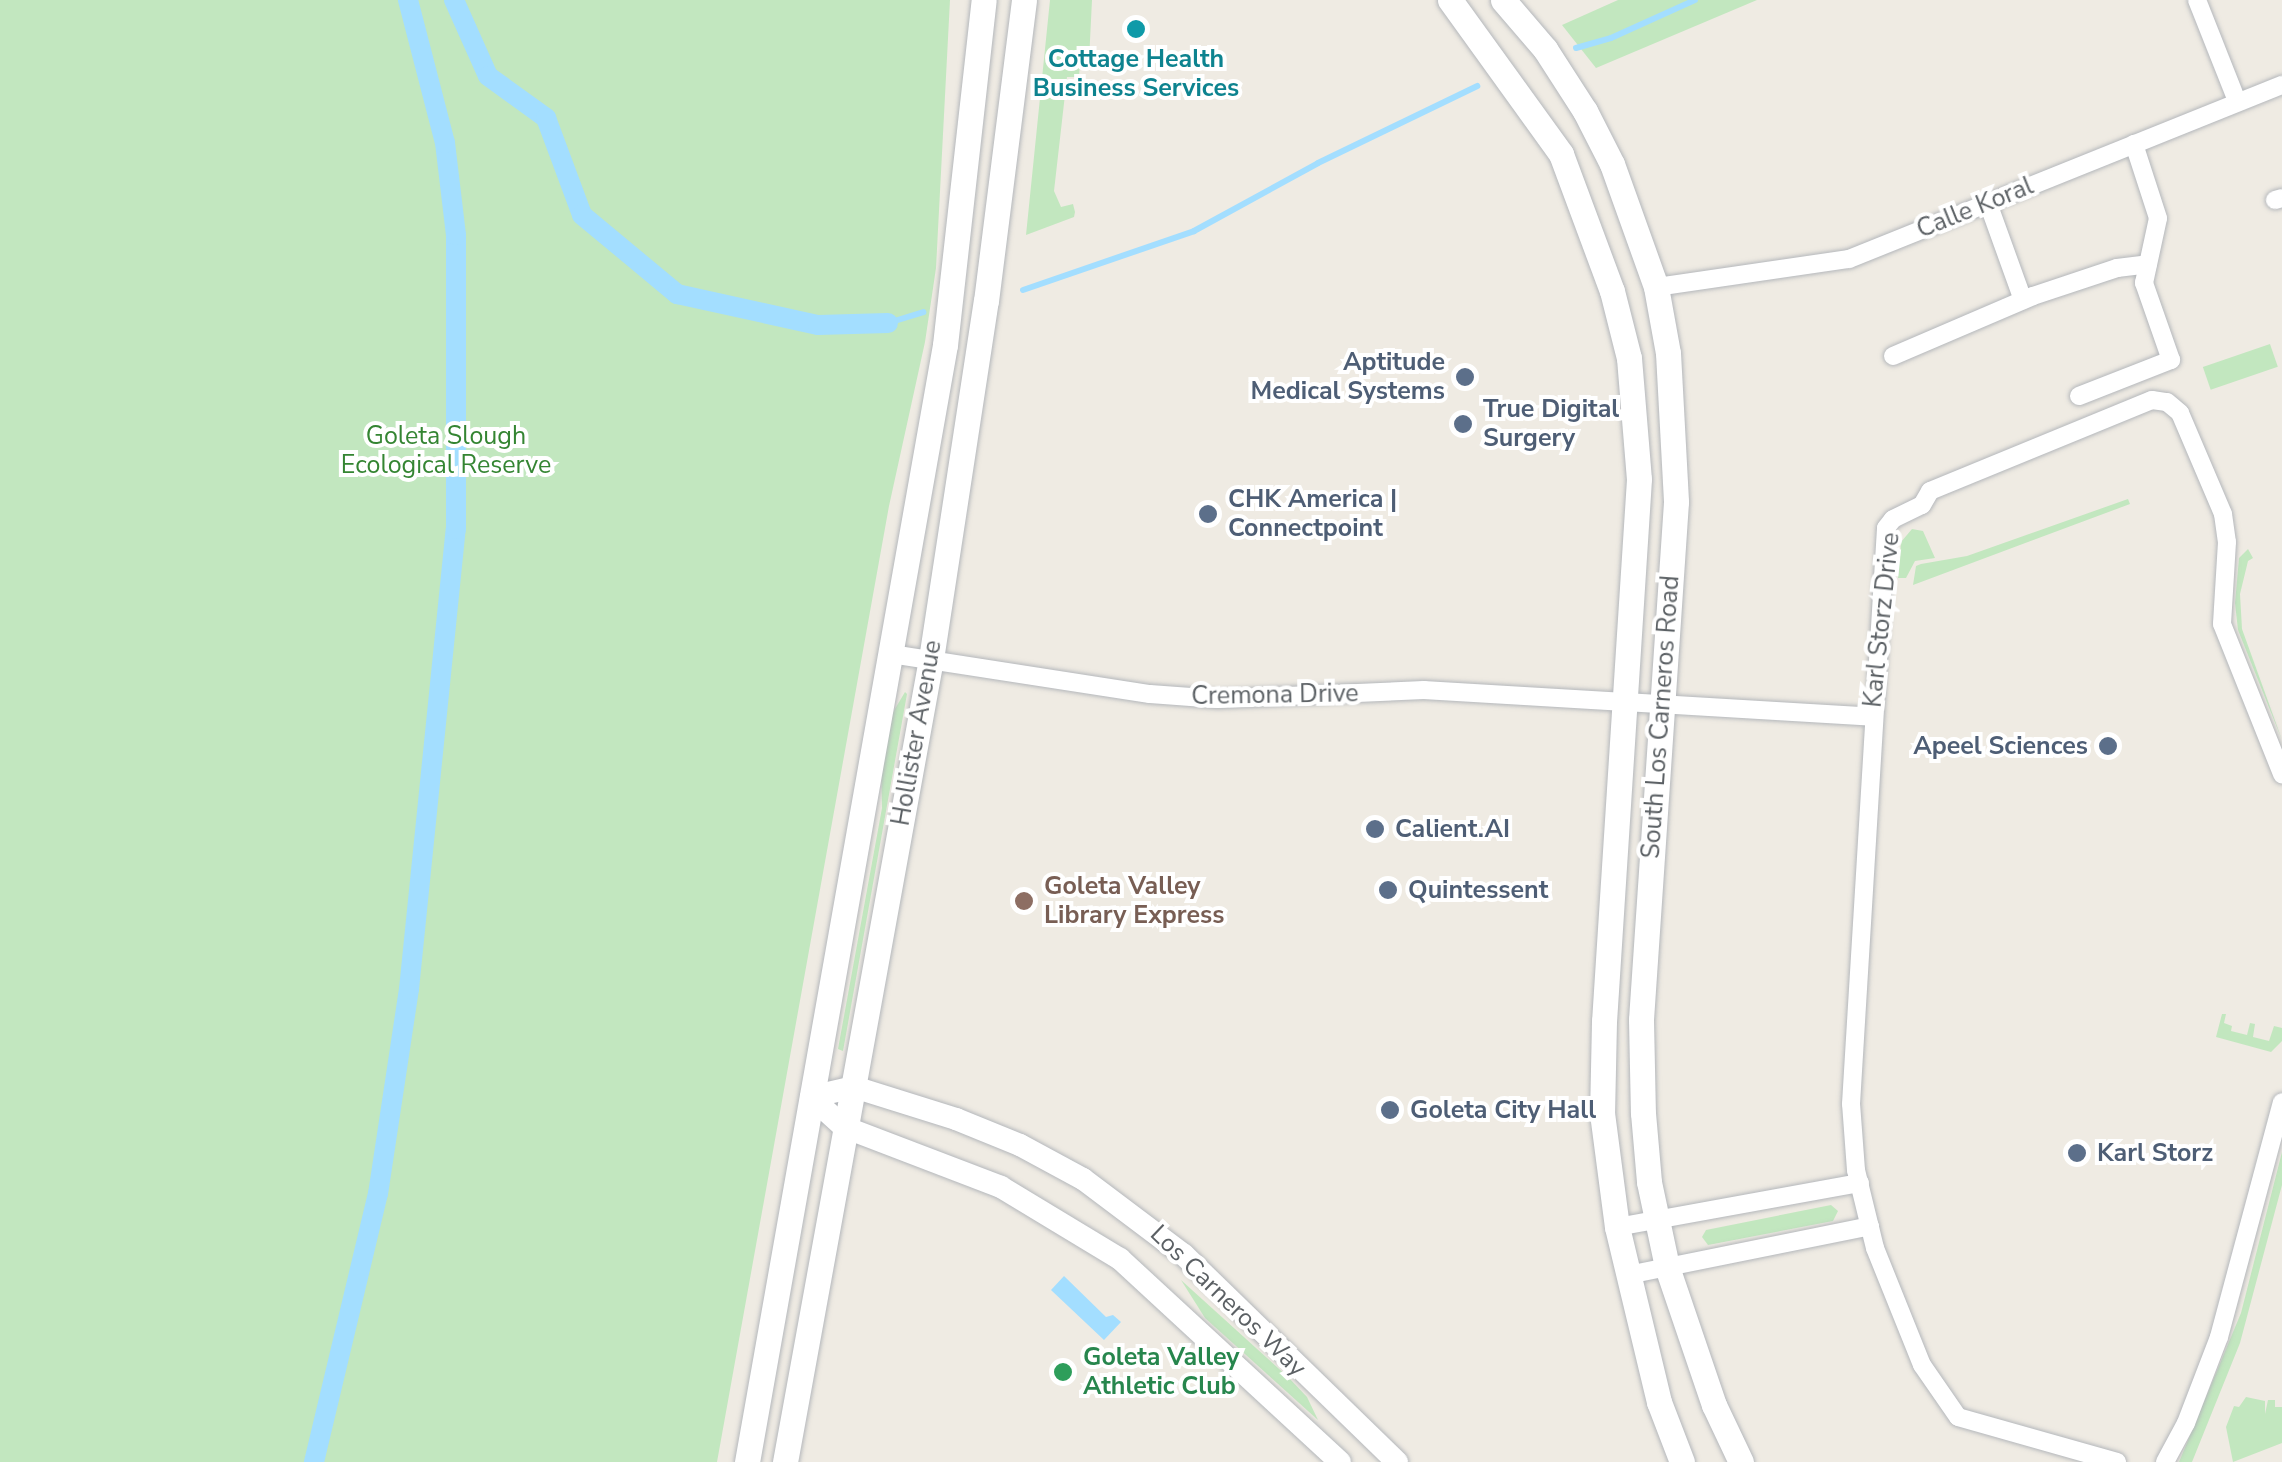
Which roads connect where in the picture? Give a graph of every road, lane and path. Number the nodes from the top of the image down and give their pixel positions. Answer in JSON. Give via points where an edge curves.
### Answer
{"nodes":[{"id":1,"x":984,"y":0,"type":"edge"},
{"id":2,"x":1024,"y":0,"type":"edge"},
{"id":3,"x":1450,"y":0,"type":"edge"},
{"id":4,"x":1502,"y":0,"type":"edge"},
{"id":5,"x":2197,"y":0,"type":"edge"},
{"id":6,"x":2282,"y":84,"type":"edge"},
{"id":7,"x":2238,"y":101,"type":"junction"},
{"id":8,"x":2134,"y":144,"type":"junction"},
{"id":9,"x":1988,"y":203,"type":"junction"},
{"id":10,"x":2148,"y":264,"type":"junction"},
{"id":11,"x":1656,"y":287,"type":"junction"},
{"id":12,"x":2023,"y":300,"type":"junction"},
{"id":13,"x":1894,"y":356,"type":"dead end"},
{"id":14,"x":2080,"y":396,"type":"dead end"},
{"id":15,"x":891,"y":654,"type":"junction"},
{"id":16,"x":931,"y":659,"type":"junction"},
{"id":17,"x":1623,"y":700,"type":"junction"},
{"id":18,"x":1662,"y":702,"type":"junction"},
{"id":19,"x":1872,"y":717,"type":"junction"},
{"id":20,"x":2282,"y":774,"type":"edge"},
{"id":21,"x":854,"y":1086,"type":"junction"},
{"id":22,"x":811,"y":1097,"type":"junction"},
{"id":23,"x":2282,"y":1102,"type":"edge"},
{"id":24,"x":844,"y":1126,"type":"junction"},
{"id":25,"x":1860,"y":1183,"type":"junction"},
{"id":26,"x":1656,"y":1220,"type":"junction"},
{"id":27,"x":1870,"y":1226,"type":"junction"},
{"id":28,"x":1616,"y":1227,"type":"junction"},
{"id":29,"x":1667,"y":1267,"type":"junction"},
{"id":30,"x":1628,"y":1275,"type":"junction"},
{"id":31,"x":1358,"y":1426,"type":"junction"},
{"id":32,"x":1336,"y":1458,"type":"edge"},
{"id":33,"x":747,"y":1462,"type":"edge"},
{"id":34,"x":784,"y":1462,"type":"edge"},
{"id":35,"x":1397,"y":1462,"type":"edge"},
{"id":36,"x":1682,"y":1462,"type":"edge"},
{"id":37,"x":1741,"y":1462,"type":"edge"},
{"id":38,"x":2118,"y":1462,"type":"edge"},
{"id":39,"x":2165,"y":1462,"type":"edge"}],
"edges":[{"from":1,"to":15,"type":"main road","name":"Hollister Avenue","via":[[945,346]]},
{"from":2,"to":16,"type":"main road","name":"Hollister Avenue"},
{"from":3,"to":17,"type":"main road","name":"South Los Carneros Road","via":[[1561,154],[1612,291],[1628,358],[1639,479]]},
{"from":4,"to":11,"type":"main road","name":"South Los Carneros Road","via":[[1560,74],[1612,164]]},
{"from":5,"to":7,"type":"street"},
{"from":6,"to":7,"type":"street","name":"Calle Koral"},
{"from":7,"to":8,"type":"street","name":"Calle Koral"},
{"from":8,"to":9,"type":"street","name":"Calle Koral"},
{"from":8,"to":10,"type":"street","via":[[2158,218]]},
{"from":9,"to":11,"type":"street","name":"Calle Koral","via":[[1849,259]]},
{"from":9,"to":12,"type":"street"},
{"from":10,"to":12,"type":"street","via":[[2115,268]]},
{"from":10,"to":14,"type":"street","via":[[2147,300],[2171,360]]},
{"from":11,"to":18,"type":"main road","name":"South Los Carneros Road","via":[[1675,426]]},
{"from":12,"to":13,"type":"street"},
{"from":15,"to":16,"type":"street","name":"Cremona Drive"},
{"from":15,"to":22,"type":"main road","name":"Hollister Avenue"},
{"from":16,"to":17,"type":"street","name":"Cremona Drive","via":[[1218,699],[1424,690]]},
{"from":16,"to":21,"type":"main road","name":"Hollister Avenue"},
{"from":17,"to":18,"type":"street","name":"Cremona Drive"},
{"from":17,"to":28,"type":"main road","name":"South Los Carneros Road","via":[[1602,1113]]},
{"from":18,"to":19,"type":"street","name":"Cremona Drive"},
{"from":18,"to":26,"type":"main road","name":"South Los Carneros Road","via":[[1641,1020]]},
{"from":19,"to":20,"type":"street","name":"Karl Storz Drive","via":[[1886,528],[1894,519],[1922,505],[1930,491],[2152,400],[2167,402],[2180,412],[2224,514],[2222,624]]},
{"from":19,"to":25,"type":"street","name":"Karl Storz Drive","via":[[1851,1104]]},
{"from":21,"to":22,"type":"street"},
{"from":21,"to":24,"type":"main road","name":"Hollister Avenue"},
{"from":21,"to":31,"type":"street","name":"Los Carneros Way","via":[[956,1118],[1083,1179],[1184,1255]]},
{"from":22,"to":24,"type":"street","name":"Los Carneros Way"},
{"from":22,"to":33,"type":"main road","name":"Hollister Avenue"},
{"from":23,"to":39,"type":"street","via":[[2219,1338]]},
{"from":24,"to":32,"type":"street","name":"Los Carneros Way","via":[[1001,1187],[1120,1260]]},
{"from":24,"to":34,"type":"main road","name":"Hollister Avenue"},
{"from":25,"to":26,"type":"street"},
{"from":25,"to":27,"type":"street","name":"Karl Storz Drive"},
{"from":26,"to":28,"type":"street"},
{"from":26,"to":29,"type":"main road","name":"South Los Carneros Road"},
{"from":27,"to":29,"type":"street"},
{"from":27,"to":38,"type":"street","name":"Karl Storz Drive","via":[[1922,1365],[1958,1417]]},
{"from":28,"to":30,"type":"main road","name":"South Los Carneros Road"},
{"from":29,"to":30,"type":"street"},
{"from":29,"to":37,"type":"main road","name":"South Los Carneros Road","via":[[1714,1405]]},
{"from":30,"to":36,"type":"main road","name":"South Los Carneros Road"},
{"from":31,"to":32,"type":"street"},
{"from":31,"to":35,"type":"street","name":"Los Carneros Way"}]}
